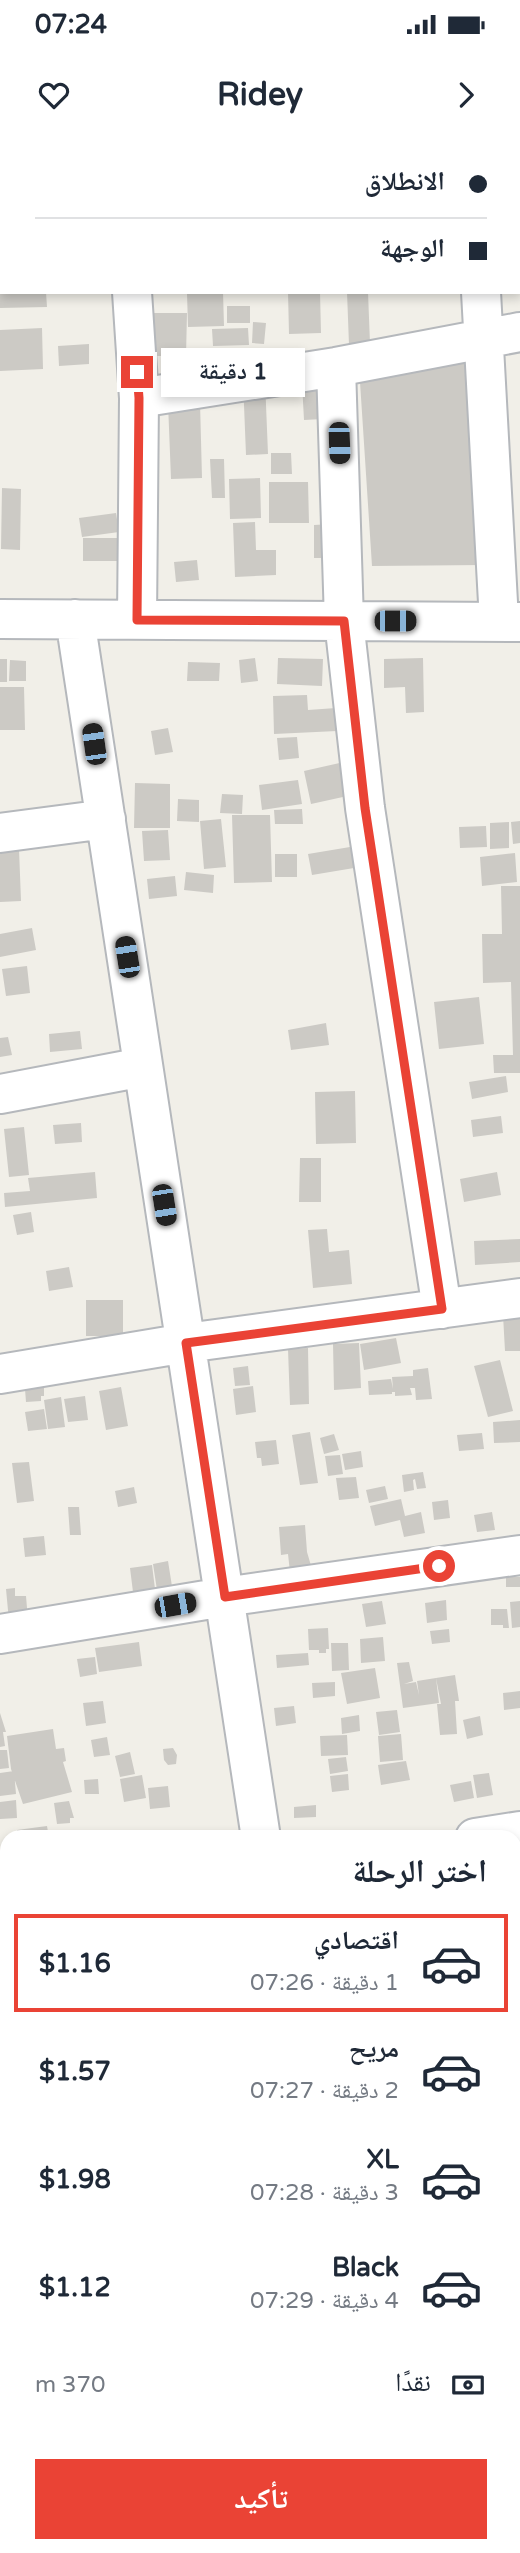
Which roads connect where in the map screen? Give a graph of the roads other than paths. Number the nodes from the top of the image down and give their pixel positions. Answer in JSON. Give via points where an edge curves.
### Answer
{"nodes":[{"id":1,"x":131,"y":294,"type":"edge"},
{"id":2,"x":482,"y":294,"type":"edge"},
{"id":3,"x":502,"y":335,"type":"edge"},
{"id":4,"x":336,"y":367,"type":"junction"},
{"id":5,"x":139,"y":398,"type":"junction"},
{"id":6,"x":0,"y":619,"type":"edge"},
{"id":7,"x":75,"y":619,"type":"junction"},
{"id":8,"x":137,"y":620,"type":"junction"},
{"id":9,"x":344,"y":621,"type":"junction"},
{"id":10,"x":510,"y":622,"type":"edge"},
{"id":11,"x":106,"y":819,"type":"junction"},
{"id":12,"x":0,"y":833,"type":"edge"},
{"id":13,"x":143,"y":1067,"type":"junction"},
{"id":14,"x":0,"y":1094,"type":"edge"},
{"id":15,"x":520,"y":1298,"type":"edge"},
{"id":16,"x":442,"y":1309,"type":"junction"},
{"id":17,"x":186,"y":1343,"type":"junction"},
{"id":18,"x":0,"y":1374,"type":"edge"},
{"id":19,"x":520,"y":1555,"type":"edge"},
{"id":20,"x":225,"y":1597,"type":"junction"},
{"id":21,"x":0,"y":1634,"type":"edge"},
{"id":22,"x":260,"y":1830,"type":"edge"}],
"edges":[{"from":1,"to":5,"type":"street"},
{"from":2,"to":3,"type":"street"},
{"from":3,"to":4,"type":"street"},
{"from":3,"to":10,"type":"street"},
{"from":4,"to":5,"type":"street"},
{"from":4,"to":9,"type":"street"},
{"from":5,"to":8,"type":"street"},
{"from":6,"to":7,"type":"street"},
{"from":7,"to":8,"type":"street"},
{"from":7,"to":11,"type":"street"},
{"from":8,"to":9,"type":"street"},
{"from":9,"to":10,"type":"street"},
{"from":9,"to":16,"type":"street","via":[[365,808]]},
{"from":11,"to":12,"type":"street"},
{"from":11,"to":13,"type":"street"},
{"from":13,"to":14,"type":"street"},
{"from":13,"to":17,"type":"street"},
{"from":15,"to":16,"type":"street"},
{"from":16,"to":17,"type":"street"},
{"from":17,"to":18,"type":"street"},
{"from":17,"to":20,"type":"street"},
{"from":19,"to":20,"type":"street"},
{"from":20,"to":21,"type":"street"},
{"from":20,"to":22,"type":"street"}]}
